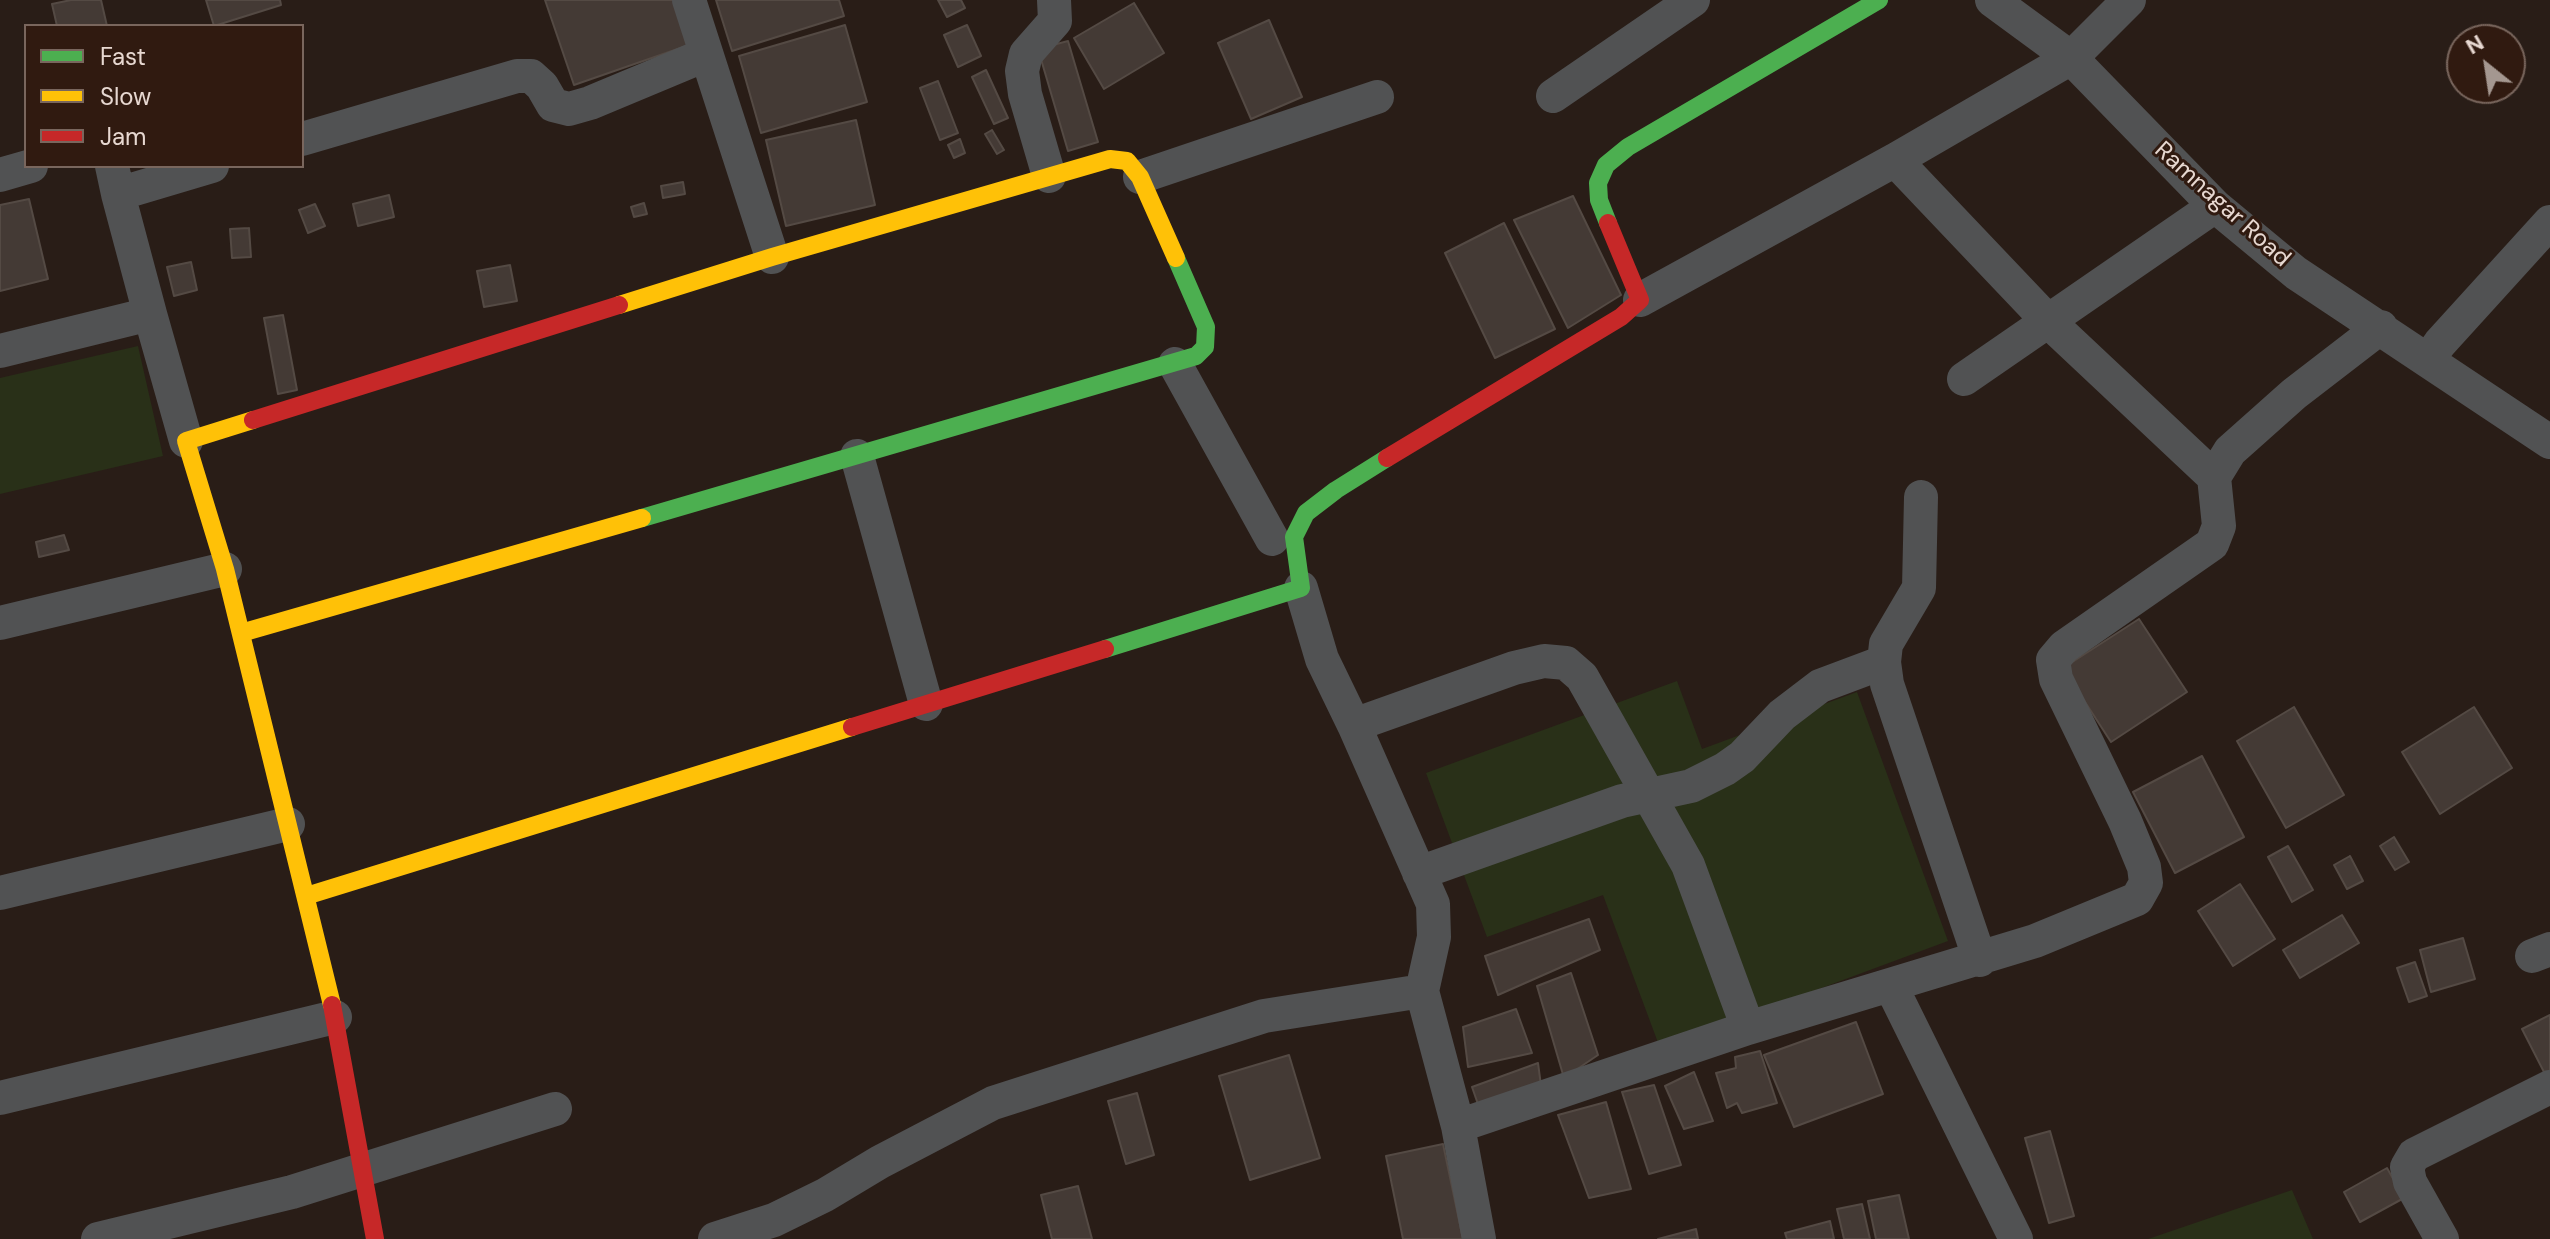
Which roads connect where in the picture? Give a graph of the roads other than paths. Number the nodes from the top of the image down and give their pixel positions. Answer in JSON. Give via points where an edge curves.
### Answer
{"nodes":[{"id":1,"x":689,"y":0,"type":"edge"},
{"id":2,"x":1054,"y":0,"type":"edge"},
{"id":3,"x":1693,"y":0,"type":"edge"},
{"id":4,"x":1879,"y":0,"type":"edge"},
{"id":5,"x":1992,"y":0,"type":"edge"},
{"id":6,"x":2129,"y":0,"type":"edge"},
{"id":7,"x":705,"y":55,"type":"junction"},
{"id":8,"x":2071,"y":58,"type":"junction"},
{"id":9,"x":1553,"y":96,"type":"dead end"},
{"id":10,"x":1377,"y":97,"type":"dead end"},
{"id":11,"x":304,"y":138,"type":"edge"},
{"id":12,"x":1895,"y":160,"type":"junction"},
{"id":13,"x":24,"y":168,"type":"edge"},
{"id":14,"x":198,"y":168,"type":"edge"},
{"id":15,"x":0,"y":175,"type":"edge"},
{"id":16,"x":1049,"y":176,"type":"junction"},
{"id":17,"x":1140,"y":177,"type":"junction"},
{"id":18,"x":115,"y":180,"type":"edge"},
{"id":19,"x":2215,"y":206,"type":"junction"},
{"id":20,"x":2550,"y":222,"type":"edge"},
{"id":21,"x":772,"y":257,"type":"junction"},
{"id":22,"x":1640,"y":300,"type":"junction"},
{"id":23,"x":150,"y":314,"type":"junction"},
{"id":24,"x":2048,"y":321,"type":"junction"},
{"id":25,"x":2381,"y":327,"type":"junction"},
{"id":26,"x":0,"y":351,"type":"edge"},
{"id":27,"x":2428,"y":360,"type":"junction"},
{"id":28,"x":1175,"y":364,"type":"junction"},
{"id":29,"x":1964,"y":379,"type":"dead end"},
{"id":30,"x":186,"y":441,"type":"junction"},
{"id":31,"x":2550,"y":442,"type":"edge"},
{"id":32,"x":857,"y":456,"type":"junction"},
{"id":33,"x":2214,"y":477,"type":"junction"},
{"id":34,"x":1921,"y":497,"type":"dead end"},
{"id":35,"x":1272,"y":539,"type":"dead end"},
{"id":36,"x":225,"y":569,"type":"junction"},
{"id":37,"x":1301,"y":588,"type":"junction"},
{"id":38,"x":0,"y":623,"type":"edge"},
{"id":39,"x":241,"y":633,"type":"junction"},
{"id":40,"x":1884,"y":662,"type":"junction"},
{"id":41,"x":926,"y":704,"type":"junction"},
{"id":42,"x":1354,"y":725,"type":"junction"},
{"id":43,"x":1650,"y":795,"type":"junction"},
{"id":44,"x":288,"y":824,"type":"junction"},
{"id":45,"x":1419,"y":873,"type":"junction"},
{"id":46,"x":0,"y":893,"type":"edge"},
{"id":47,"x":306,"y":896,"type":"junction"},
{"id":48,"x":1980,"y":960,"type":"junction"},
{"id":49,"x":1891,"y":986,"type":"junction"},
{"id":50,"x":1422,"y":991,"type":"junction"},
{"id":51,"x":335,"y":1017,"type":"junction"},
{"id":52,"x":1748,"y":1028,"type":"junction"},
{"id":53,"x":2550,"y":1087,"type":"edge"},
{"id":54,"x":0,"y":1098,"type":"edge"},
{"id":55,"x":555,"y":1109,"type":"dead end"},
{"id":56,"x":1458,"y":1126,"type":"junction"},
{"id":57,"x":361,"y":1170,"type":"junction"},
{"id":58,"x":2014,"y":1238,"type":"edge"},
{"id":59,"x":98,"y":1239,"type":"edge"},
{"id":60,"x":375,"y":1239,"type":"edge"},
{"id":61,"x":715,"y":1239,"type":"edge"},
{"id":62,"x":1479,"y":1239,"type":"edge"},
{"id":63,"x":2442,"y":1239,"type":"edge"}],
"edges":[{"from":1,"to":7,"type":"street"},
{"from":2,"to":16,"type":"street","via":[[1055,21],[1026,54],[1022,71]]},
{"from":3,"to":9,"type":"street"},
{"from":4,"to":22,"type":"street","via":[[1628,147],[1606,165],[1598,183],[1599,200]]},
{"from":5,"to":8,"type":"street","name":"Ramnagar Road"},
{"from":6,"to":8,"type":"street"},
{"from":7,"to":11,"type":"street","via":[[569,109],[553,105],[531,76],[517,76]]},
{"from":7,"to":21,"type":"street"},
{"from":8,"to":12,"type":"street"},
{"from":8,"to":19,"type":"street","name":"Ramnagar Road"},
{"from":10,"to":17,"type":"street"},
{"from":12,"to":22,"type":"street"},
{"from":12,"to":24,"type":"street"},
{"from":13,"to":15,"type":"street"},
{"from":14,"to":18,"type":"street"},
{"from":16,"to":17,"type":"street","via":[[1110,159],[1127,161]]},
{"from":16,"to":21,"type":"street"},
{"from":17,"to":28,"type":"street","via":[[1206,327],[1205,347]]},
{"from":18,"to":23,"type":"street"},
{"from":19,"to":24,"type":"street"},
{"from":19,"to":25,"type":"street","name":"Ramnagar Road","via":[[2296,273]]},
{"from":20,"to":27,"type":"street"},
{"from":21,"to":30,"type":"street"},
{"from":22,"to":37,"type":"street","via":[[1621,317],[1446,420],[1306,513],[1294,537]]},
{"from":23,"to":26,"type":"street"},
{"from":23,"to":30,"type":"street"},
{"from":24,"to":29,"type":"street"},
{"from":24,"to":33,"type":"street"},
{"from":25,"to":27,"type":"street","name":"Ramnagar Road"},
{"from":25,"to":33,"type":"street","via":[[2230,451]]},
{"from":27,"to":31,"type":"street","name":"Ramnagar Road"},
{"from":28,"to":32,"type":"street"},
{"from":28,"to":35,"type":"street"},
{"from":30,"to":36,"type":"street"},
{"from":32,"to":39,"type":"street"},
{"from":32,"to":41,"type":"street"},
{"from":33,"to":48,"type":"street","via":[[2219,526],[2212,544],[2064,647],[2053,660],[2056,679],[2130,832],[2146,883],[2137,899]]},
{"from":34,"to":40,"type":"street","via":[[1919,588],[1886,644]]},
{"from":36,"to":38,"type":"street"},
{"from":36,"to":39,"type":"street"},
{"from":37,"to":41,"type":"street"},
{"from":37,"to":42,"type":"street","via":[[1322,659]]},
{"from":39,"to":44,"type":"street"},
{"from":40,"to":43,"type":"street","via":[[1820,686],[1725,769],[1691,786]]},
{"from":40,"to":48,"type":"street"},
{"from":41,"to":47,"type":"street"},
{"from":42,"to":43,"type":"street","via":[[1514,668],[1544,661],[1566,663],[1582,677]]},
{"from":42,"to":45,"type":"street"},
{"from":43,"to":45,"type":"street"},
{"from":43,"to":52,"type":"street","via":[[1688,865]]},
{"from":44,"to":46,"type":"street"},
{"from":44,"to":47,"type":"street"},
{"from":45,"to":50,"type":"street","via":[[1433,904],[1434,937]]},
{"from":47,"to":51,"type":"street"},
{"from":48,"to":49,"type":"street"},
{"from":49,"to":52,"type":"street"},
{"from":49,"to":58,"type":"street"},
{"from":50,"to":56,"type":"street"},
{"from":50,"to":61,"type":"street","via":[[1264,1016],[993,1103],[813,1202]]},
{"from":51,"to":54,"type":"street"},
{"from":51,"to":57,"type":"street"},
{"from":52,"to":56,"type":"street"},
{"from":53,"to":63,"type":"street","via":[[2414,1155],[2407,1167],[2410,1182]]},
{"from":55,"to":57,"type":"street"},
{"from":56,"to":62,"type":"street"},
{"from":57,"to":59,"type":"street"},
{"from":57,"to":60,"type":"street"}]}
